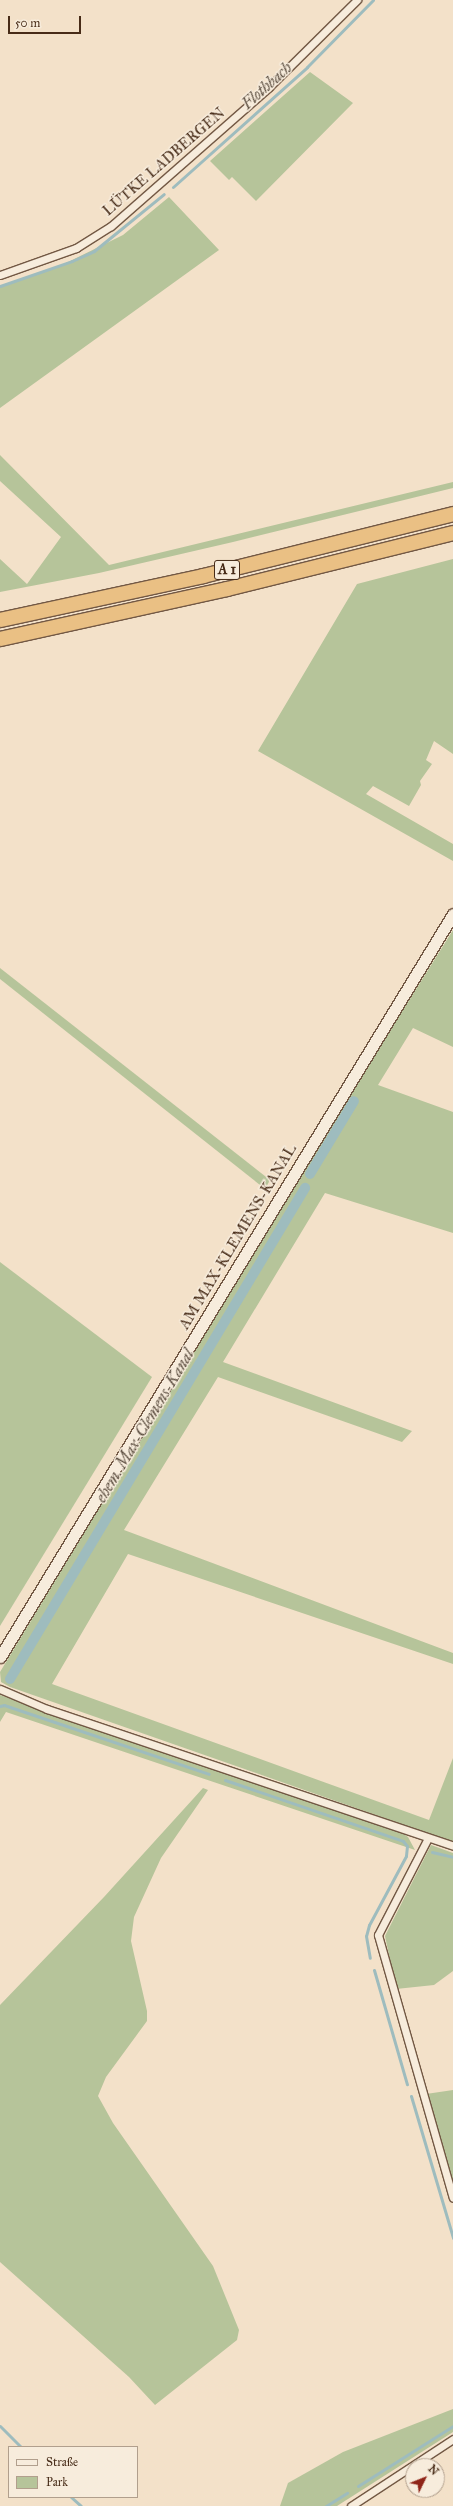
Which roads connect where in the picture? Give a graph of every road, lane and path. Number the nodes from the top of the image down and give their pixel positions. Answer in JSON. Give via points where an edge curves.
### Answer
{"nodes":[{"id":1,"x":357,"y":0,"type":"edge"},
{"id":2,"x":0,"y":276,"type":"edge"},
{"id":3,"x":453,"y":514,"type":"edge"},
{"id":4,"x":453,"y":533,"type":"edge"},
{"id":5,"x":0,"y":620,"type":"edge"},
{"id":6,"x":0,"y":639,"type":"edge"},
{"id":7,"x":453,"y":914,"type":"edge"},
{"id":8,"x":0,"y":1658,"type":"edge"},
{"id":9,"x":0,"y":1689,"type":"edge"},
{"id":10,"x":428,"y":1838,"type":"junction"},
{"id":11,"x":453,"y":1846,"type":"edge"},
{"id":12,"x":453,"y":2198,"type":"edge"},
{"id":13,"x":453,"y":2439,"type":"edge"},
{"id":14,"x":351,"y":2506,"type":"edge"}],
"edges":[{"from":1,"to":2,"type":"street","name":"LÜTKE LADBERGEN","via":[[269,87],[111,226],[76,248]]},
{"from":3,"to":5,"type":"highway","number":"A 1","via":[[210,574]]},
{"from":4,"to":6,"type":"highway","number":"A 1","via":[[227,589]]},
{"from":7,"to":8,"type":"main road","name":"AM MAX-KLEMENS-KANAL"},
{"from":9,"to":10,"type":"street","via":[[47,1709]]},
{"from":10,"to":11,"type":"street"},
{"from":10,"to":12,"type":"street","via":[[378,1935]]},
{"from":13,"to":14,"type":"street"}]}
